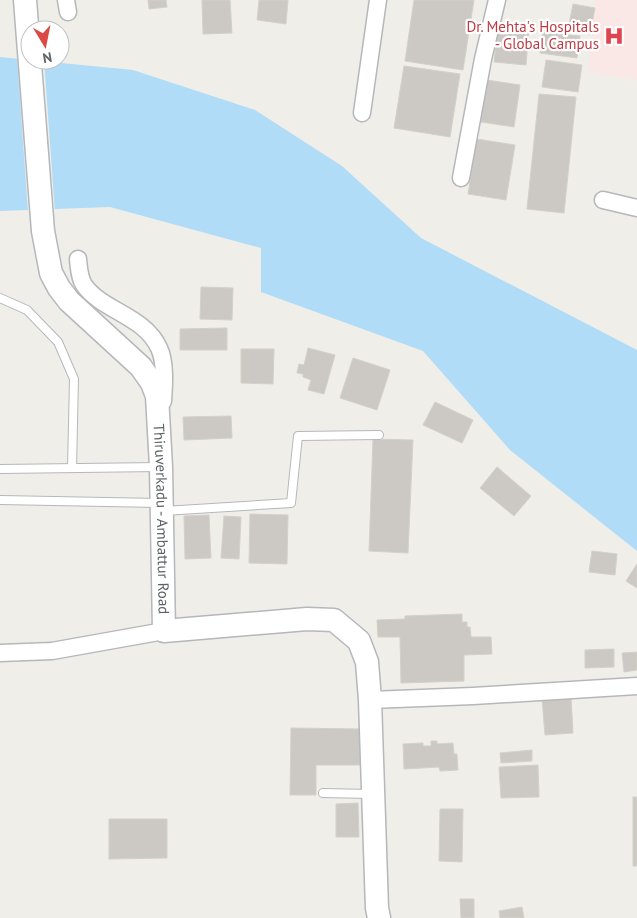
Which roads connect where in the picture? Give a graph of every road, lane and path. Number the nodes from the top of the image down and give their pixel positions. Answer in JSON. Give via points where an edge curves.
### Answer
{"nodes":[{"id":1,"x":25,"y":0,"type":"edge"},
{"id":2,"x":378,"y":0,"type":"edge"},
{"id":3,"x":497,"y":0,"type":"edge"},
{"id":4,"x":362,"y":113,"type":"dead end"},
{"id":5,"x":461,"y":178,"type":"dead end"},
{"id":6,"x":603,"y":200,"type":"dead end"},
{"id":7,"x":637,"y":208,"type":"edge"},
{"id":8,"x":78,"y":259,"type":"dead end"},
{"id":9,"x":0,"y":298,"type":"edge"},
{"id":10,"x":159,"y":423,"type":"junction"},
{"id":11,"x":379,"y":435,"type":"dead end"},
{"id":12,"x":161,"y":467,"type":"junction"},
{"id":13,"x":0,"y":468,"type":"edge"},
{"id":14,"x":72,"y":468,"type":"junction"},
{"id":15,"x":0,"y":500,"type":"edge"},
{"id":16,"x":162,"y":507,"type":"junction"},
{"id":17,"x":164,"y":631,"type":"junction"},
{"id":18,"x":0,"y":654,"type":"edge"},
{"id":19,"x":637,"y":686,"type":"edge"},
{"id":20,"x":370,"y":700,"type":"junction"},
{"id":21,"x":322,"y":793,"type":"dead end"},
{"id":22,"x":373,"y":794,"type":"junction"},
{"id":23,"x":379,"y":918,"type":"edge"}],
"edges":[{"from":1,"to":10,"type":"main road","name":"Thiruverkadu - Ambattur Road","via":[[48,265],[59,288],[82,314],[119,345],[152,383],[157,396]]},
{"from":2,"to":4,"type":"street"},
{"from":3,"to":5,"type":"street"},
{"from":6,"to":7,"type":"street"},
{"from":8,"to":10,"type":"street","via":[[84,285],[139,324],[152,336],[160,350],[163,388]]},
{"from":9,"to":14,"type":"lane","via":[[27,310],[58,342],[74,379]]},
{"from":10,"to":12,"type":"main road","name":"Thiruverkadu - Ambattur Road"},
{"from":11,"to":16,"type":"lane","via":[[298,436],[291,503]]},
{"from":12,"to":14,"type":"lane"},
{"from":12,"to":16,"type":"main road","name":"Thiruverkadu - Ambattur Road"},
{"from":13,"to":14,"type":"lane"},
{"from":15,"to":16,"type":"lane"},
{"from":16,"to":17,"type":"main road","name":"Thiruverkadu - Ambattur Road"},
{"from":17,"to":18,"type":"street","via":[[52,650]]},
{"from":17,"to":20,"type":"main road","name":"Thiruverkadu - Ambattur Road","via":[[307,619],[334,620],[359,641],[367,662]]},
{"from":19,"to":20,"type":"street"},
{"from":20,"to":22,"type":"main road","name":"Thiruverkadu - Ambattur Road"},
{"from":21,"to":22,"type":"lane"},
{"from":22,"to":23,"type":"main road","name":"Thiruverkadu - Ambattur Road"}]}
